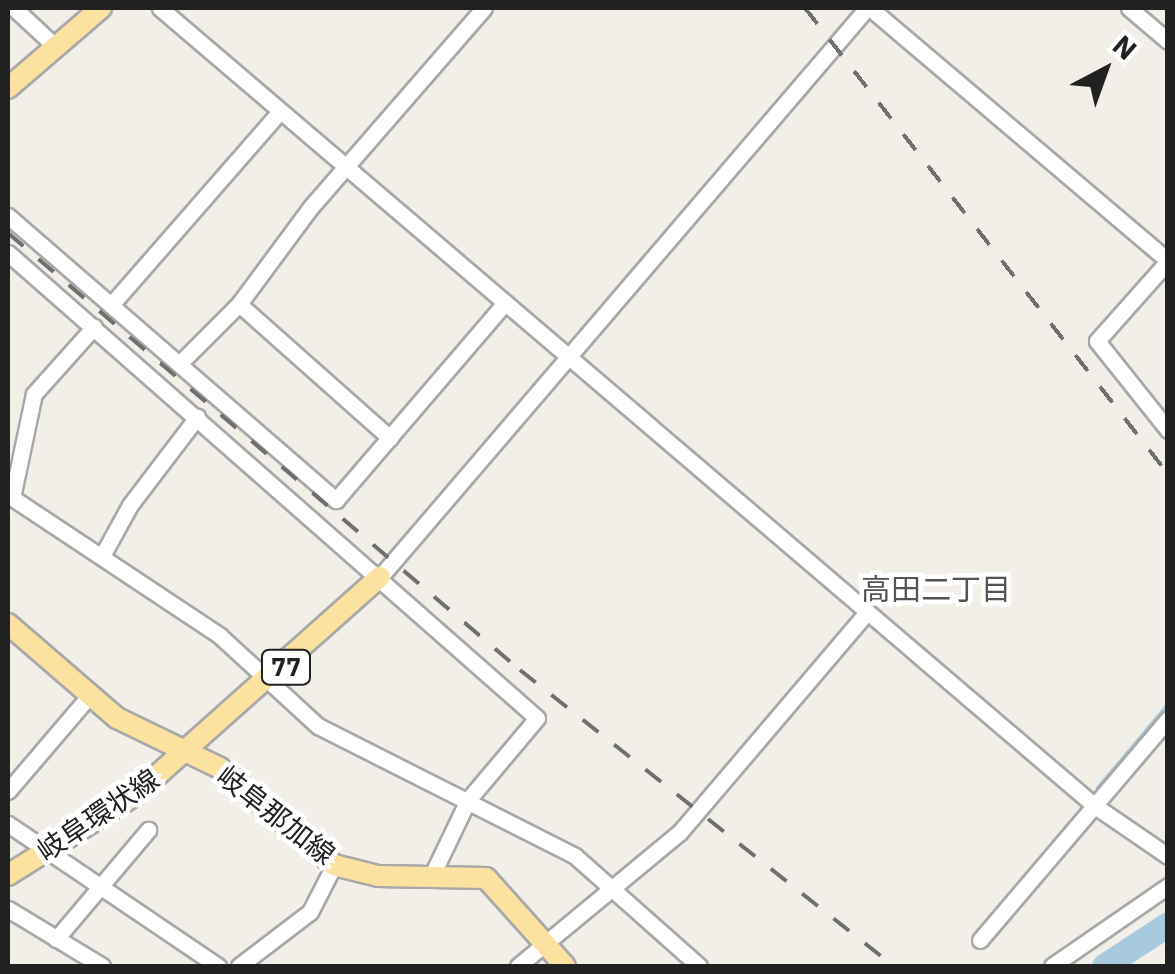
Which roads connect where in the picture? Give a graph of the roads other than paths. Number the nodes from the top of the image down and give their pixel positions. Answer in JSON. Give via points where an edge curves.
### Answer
{"nodes":[{"id":1,"x":14,"y":8,"type":"edge"},
{"id":2,"x":101,"y":8,"type":"edge"},
{"id":3,"x":160,"y":8,"type":"edge"},
{"id":4,"x":484,"y":8,"type":"edge"},
{"id":5,"x":868,"y":8,"type":"edge"},
{"id":6,"x":1128,"y":8,"type":"edge"},
{"id":7,"x":1168,"y":41,"type":"edge"},
{"id":8,"x":56,"y":47,"type":"junction"},
{"id":9,"x":8,"y":88,"type":"edge"},
{"id":10,"x":280,"y":111,"type":"junction"},
{"id":11,"x":346,"y":167,"type":"junction"},
{"id":12,"x":8,"y":216,"type":"edge"},
{"id":13,"x":8,"y":252,"type":"edge"},
{"id":14,"x":1167,"y":261,"type":"edge"},
{"id":15,"x":505,"y":303,"type":"junction"},
{"id":16,"x":239,"y":304,"type":"junction"},
{"id":17,"x":111,"y":305,"type":"junction"},
{"id":18,"x":94,"y":326,"type":"junction"},
{"id":19,"x":569,"y":357,"type":"junction"},
{"id":20,"x":179,"y":364,"type":"junction"},
{"id":21,"x":197,"y":417,"type":"junction"},
{"id":22,"x":1168,"y":430,"type":"edge"},
{"id":23,"x":390,"y":438,"type":"junction"},
{"id":24,"x":10,"y":497,"type":"edge"},
{"id":25,"x":102,"y":556,"type":"junction"},
{"id":26,"x":380,"y":578,"type":"junction"},
{"id":27,"x":867,"y":612,"type":"junction"},
{"id":28,"x":8,"y":624,"type":"edge"},
{"id":29,"x":271,"y":680,"type":"junction"},
{"id":30,"x":90,"y":695,"type":"junction"},
{"id":31,"x":1168,"y":719,"type":"edge"},
{"id":32,"x":187,"y":753,"type":"junction"},
{"id":33,"x":8,"y":791,"type":"edge"},
{"id":34,"x":468,"y":800,"type":"junction"},
{"id":35,"x":1096,"y":806,"type":"junction"},
{"id":36,"x":8,"y":824,"type":"edge"},
{"id":37,"x":148,"y":830,"type":"dead end"},
{"id":38,"x":46,"y":852,"type":"junction"},
{"id":39,"x":1165,"y":857,"type":"edge"},
{"id":40,"x":334,"y":864,"type":"junction"},
{"id":41,"x":8,"y":875,"type":"edge"},
{"id":42,"x":432,"y":875,"type":"junction"},
{"id":43,"x":1168,"y":886,"type":"edge"},
{"id":44,"x":99,"y":887,"type":"junction"},
{"id":45,"x":616,"y":890,"type":"junction"},
{"id":46,"x":8,"y":909,"type":"edge"},
{"id":47,"x":56,"y":939,"type":"junction"},
{"id":48,"x":980,"y":940,"type":"dead end"},
{"id":49,"x":549,"y":945,"type":"junction"},
{"id":50,"x":98,"y":966,"type":"edge"},
{"id":51,"x":218,"y":966,"type":"edge"},
{"id":52,"x":239,"y":966,"type":"edge"},
{"id":53,"x":518,"y":966,"type":"edge"},
{"id":54,"x":565,"y":966,"type":"edge"},
{"id":55,"x":699,"y":966,"type":"edge"},
{"id":56,"x":1052,"y":966,"type":"edge"}],
"edges":[{"from":1,"to":8,"type":"street"},
{"from":2,"to":8,"type":"main road"},
{"from":3,"to":10,"type":"street"},
{"from":4,"to":11,"type":"street"},
{"from":5,"to":14,"type":"street"},
{"from":5,"to":19,"type":"street"},
{"from":6,"to":7,"type":"street"},
{"from":8,"to":9,"type":"main road"},
{"from":10,"to":11,"type":"street"},
{"from":10,"to":17,"type":"street"},
{"from":11,"to":15,"type":"street"},
{"from":11,"to":16,"type":"street"},
{"from":12,"to":17,"type":"street"},
{"from":13,"to":18,"type":"street"},
{"from":14,"to":22,"type":"street","via":[[1098,341]]},
{"from":15,"to":19,"type":"street"},
{"from":15,"to":23,"type":"street"},
{"from":16,"to":20,"type":"street"},
{"from":16,"to":23,"type":"street"},
{"from":17,"to":20,"type":"street"},
{"from":18,"to":21,"type":"street"},
{"from":18,"to":24,"type":"street","via":[[34,394]]},
{"from":19,"to":26,"type":"street"},
{"from":19,"to":27,"type":"street"},
{"from":20,"to":23,"type":"street","via":[[336,500]]},
{"from":21,"to":25,"type":"street","via":[[130,504]]},
{"from":21,"to":26,"type":"street"},
{"from":24,"to":25,"type":"street"},
{"from":25,"to":29,"type":"street","via":[[220,636]]},
{"from":26,"to":29,"type":"main road","name":"岐阜環状線","number":"77"},
{"from":26,"to":34,"type":"street","via":[[536,718]]},
{"from":27,"to":35,"type":"street"},
{"from":27,"to":45,"type":"street","via":[[680,832]]},
{"from":28,"to":30,"type":"main road","name":"岐阜環状線"},
{"from":29,"to":32,"type":"main road","name":"岐阜環状線","number":"77"},
{"from":29,"to":34,"type":"street","via":[[318,726]]},
{"from":30,"to":32,"type":"main road","name":"岐阜環状線","via":[[133,728]]},
{"from":30,"to":33,"type":"street"},
{"from":31,"to":35,"type":"street"},
{"from":32,"to":38,"type":"main road","name":"岐阜環状線","number":"77"},
{"from":32,"to":40,"type":"main road","name":"岐阜那加線","via":[[220,768]]},
{"from":34,"to":42,"type":"street"},
{"from":34,"to":45,"type":"street","via":[[575,856]]},
{"from":35,"to":39,"type":"street"},
{"from":35,"to":48,"type":"street"},
{"from":36,"to":38,"type":"street"},
{"from":37,"to":44,"type":"street"},
{"from":38,"to":41,"type":"main road","name":"岐阜環状線","number":"77"},
{"from":38,"to":44,"type":"street"},
{"from":40,"to":42,"type":"main road","name":"岐阜那加線","via":[[378,876]]},
{"from":40,"to":52,"type":"street","via":[[310,912]]},
{"from":42,"to":49,"type":"main road","name":"岐阜那加線","via":[[486,878]]},
{"from":43,"to":56,"type":"street"},
{"from":44,"to":47,"type":"street"},
{"from":44,"to":51,"type":"street"},
{"from":45,"to":49,"type":"street"},
{"from":45,"to":55,"type":"street"},
{"from":46,"to":47,"type":"street"},
{"from":47,"to":50,"type":"street"},
{"from":49,"to":53,"type":"street"},
{"from":49,"to":54,"type":"main road","name":"岐阜那加線"}]}
